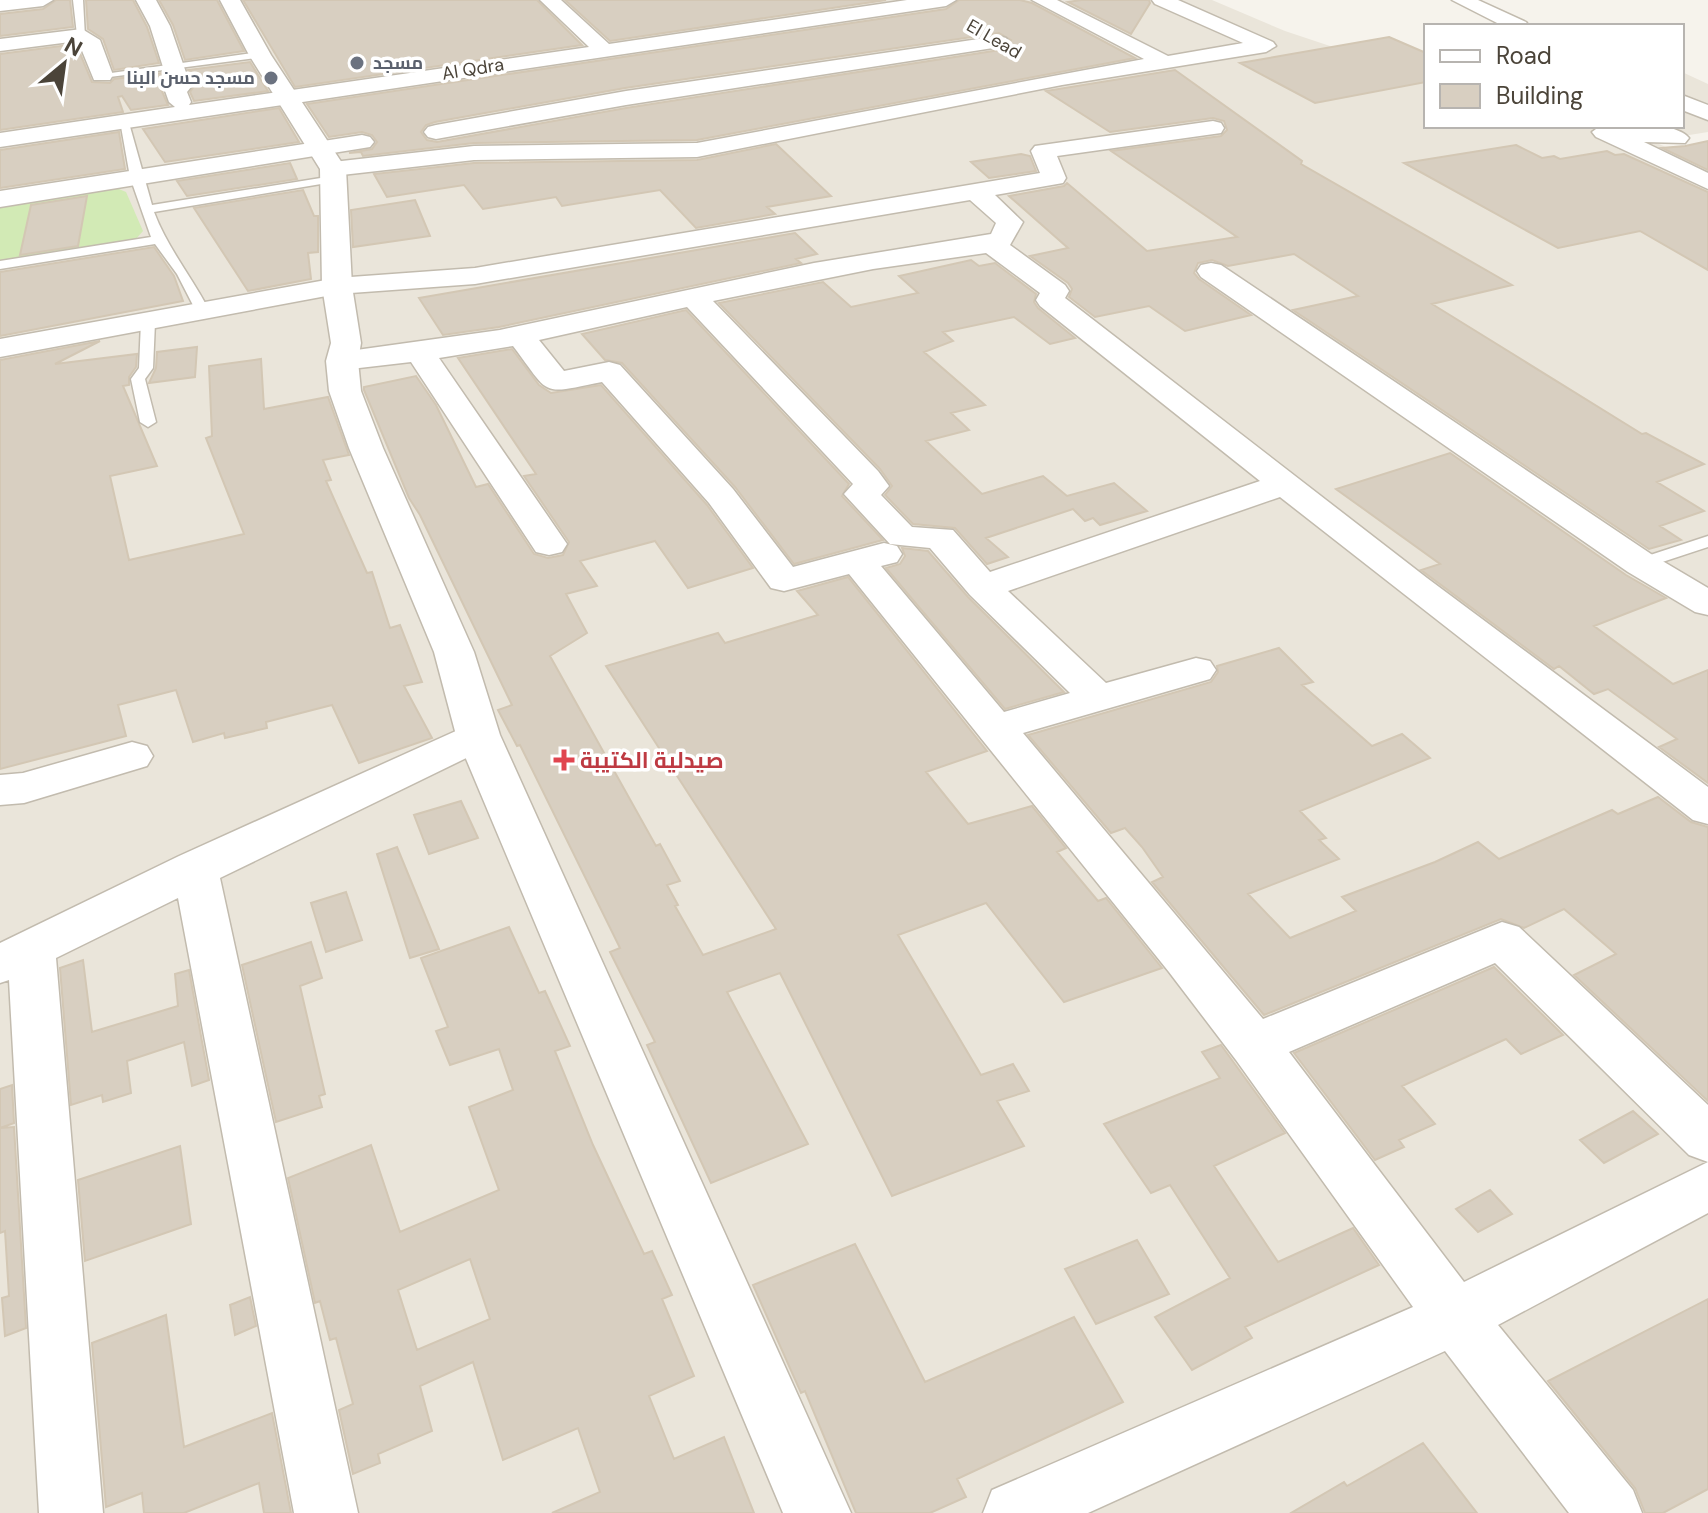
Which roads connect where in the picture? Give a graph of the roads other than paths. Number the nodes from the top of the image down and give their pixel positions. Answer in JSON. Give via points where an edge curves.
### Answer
{"nodes":[{"id":1,"x":43,"y":0,"type":"edge"},
{"id":2,"x":78,"y":0,"type":"edge"},
{"id":3,"x":146,"y":0,"type":"edge"},
{"id":4,"x":230,"y":0,"type":"edge"},
{"id":5,"x":550,"y":0,"type":"edge"},
{"id":6,"x":1042,"y":0,"type":"edge"},
{"id":7,"x":1162,"y":0,"type":"edge"},
{"id":8,"x":1462,"y":0,"type":"edge"},
{"id":9,"x":0,"y":5,"type":"edge"},
{"id":10,"x":938,"y":5,"type":"edge"},
{"id":11,"x":774,"y":7,"type":"dead end"},
{"id":12,"x":790,"y":21,"type":"junction"},
{"id":13,"x":1515,"y":24,"type":"edge"},
{"id":14,"x":976,"y":29,"type":"dead end"},
{"id":15,"x":82,"y":35,"type":"junction"},
{"id":16,"x":679,"y":38,"type":"junction"},
{"id":17,"x":0,"y":45,"type":"edge"},
{"id":18,"x":603,"y":49,"type":"junction"},
{"id":19,"x":260,"y":55,"type":"junction"},
{"id":20,"x":1167,"y":63,"type":"junction"},
{"id":21,"x":1037,"y":64,"type":"dead end"},
{"id":22,"x":172,"y":66,"type":"junction"},
{"id":23,"x":102,"y":75,"type":"joint"},
{"id":24,"x":1062,"y":79,"type":"junction"},
{"id":25,"x":730,"y":82,"type":"junction"},
{"id":26,"x":287,"y":98,"type":"junction"},
{"id":27,"x":180,"y":102,"type":"dead end"},
{"id":28,"x":1684,"y":103,"type":"edge"},
{"id":29,"x":1708,"y":113,"type":"edge"},
{"id":30,"x":124,"y":123,"type":"junction"},
{"id":31,"x":1213,"y":128,"type":"dead end"},
{"id":32,"x":1642,"y":128,"type":"edge"},
{"id":33,"x":788,"y":132,"type":"junction"},
{"id":34,"x":416,"y":135,"type":"dead end"},
{"id":35,"x":385,"y":139,"type":"dead end"},
{"id":36,"x":0,"y":140,"type":"edge"},
{"id":37,"x":329,"y":165,"type":"junction"},
{"id":38,"x":136,"y":177,"type":"junction"},
{"id":39,"x":1708,"y":182,"type":"edge"},
{"id":40,"x":974,"y":190,"type":"junction"},
{"id":41,"x":0,"y":199,"type":"edge"},
{"id":42,"x":149,"y":209,"type":"junction"},
{"id":43,"x":158,"y":240,"type":"junction"},
{"id":44,"x":991,"y":244,"type":"junction"},
{"id":45,"x":0,"y":265,"type":"edge"},
{"id":46,"x":1211,"y":271,"type":"dead end"},
{"id":47,"x":640,"y":276,"type":"junction"},
{"id":48,"x":337,"y":286,"type":"junction"},
{"id":49,"x":693,"y":297,"type":"junction"},
{"id":50,"x":202,"y":310,"type":"junction"},
{"id":51,"x":148,"y":322,"type":"junction"},
{"id":52,"x":520,"y":335,"type":"junction"},
{"id":53,"x":0,"y":348,"type":"edge"},
{"id":54,"x":420,"y":352,"type":"junction"},
{"id":55,"x":342,"y":361,"type":"junction"},
{"id":56,"x":148,"y":422,"type":"dead end"},
{"id":57,"x":1285,"y":484,"type":"junction"},
{"id":58,"x":940,"y":538,"type":"junction"},
{"id":59,"x":1708,"y":541,"type":"edge"},
{"id":60,"x":549,"y":544,"type":"dead end"},
{"id":61,"x":858,"y":562,"type":"junction"},
{"id":62,"x":1641,"y":564,"type":"junction"},
{"id":63,"x":983,"y":587,"type":"junction"},
{"id":64,"x":1708,"y":604,"type":"edge"},
{"id":65,"x":1196,"y":670,"type":"dead end"},
{"id":66,"x":1097,"y":697,"type":"junction"},
{"id":67,"x":994,"y":728,"type":"junction"},
{"id":68,"x":478,"y":735,"type":"junction"},
{"id":69,"x":132,"y":756,"type":"dead end"},
{"id":70,"x":0,"y":790,"type":"edge"},
{"id":71,"x":1708,"y":809,"type":"edge"},
{"id":72,"x":195,"y":868,"type":"junction"},
{"id":73,"x":16,"y":957,"type":"edge"},
{"id":74,"x":1254,"y":1045,"type":"junction"},
{"id":75,"x":1708,"y":1139,"type":"edge"},
{"id":76,"x":1708,"y":1186,"type":"edge"},
{"id":77,"x":1455,"y":1317,"type":"junction"},
{"id":78,"x":71,"y":1513,"type":"edge"},
{"id":79,"x":326,"y":1513,"type":"edge"},
{"id":80,"x":817,"y":1513,"type":"edge"},
{"id":81,"x":1015,"y":1513,"type":"edge"},
{"id":82,"x":1610,"y":1513,"type":"edge"}],
"edges":[{"from":1,"to":9,"type":"street"},
{"from":2,"to":15,"type":"lane"},
{"from":3,"to":22,"type":"street"},
{"from":4,"to":19,"type":"street"},
{"from":5,"to":18,"type":"street"},
{"from":6,"to":20,"type":"street"},
{"from":7,"to":20,"type":"street","via":[[1266,46]]},
{"from":8,"to":13,"type":"street"},
{"from":10,"to":12,"type":"street","name":"Al Qdra"},
{"from":11,"to":12,"type":"street"},
{"from":12,"to":16,"type":"street","name":"Al Qdra"},
{"from":14,"to":25,"type":"street","name":"El Lead","via":[[1005,46]]},
{"from":15,"to":17,"type":"street"},
{"from":15,"to":23,"type":"street","via":[[90,40]]},
{"from":16,"to":18,"type":"street","name":"Al Qdra"},
{"from":16,"to":25,"type":"street"},
{"from":18,"to":26,"type":"street","name":"Al Qdra"},
{"from":19,"to":22,"type":"lane"},
{"from":19,"to":26,"type":"street"},
{"from":20,"to":24,"type":"street"},
{"from":21,"to":24,"type":"street","name":"El Lead"},
{"from":22,"to":23,"type":"lane"},
{"from":22,"to":27,"type":"street"},
{"from":24,"to":33,"type":"street"},
{"from":25,"to":33,"type":"street"},
{"from":25,"to":34,"type":"street"},
{"from":26,"to":30,"type":"street","name":"Al Qdra"},
{"from":26,"to":37,"type":"street"},
{"from":28,"to":29,"type":"street"},
{"from":30,"to":36,"type":"street","name":"Al Qdra"},
{"from":30,"to":38,"type":"lane"},
{"from":31,"to":40,"type":"street","via":[[1043,151],[1054,178]]},
{"from":32,"to":39,"type":"street","via":[[1677,138],[1604,132]]},
{"from":33,"to":37,"type":"street","via":[[697,150],[474,153]]},
{"from":35,"to":37,"type":"street"},
{"from":37,"to":38,"type":"street"},
{"from":37,"to":42,"type":"lane"},
{"from":37,"to":48,"type":"street"},
{"from":38,"to":41,"type":"street"},
{"from":38,"to":42,"type":"lane"},
{"from":40,"to":44,"type":"street","via":[[1010,222],[1002,239]]},
{"from":40,"to":47,"type":"street"},
{"from":42,"to":43,"type":"lane"},
{"from":43,"to":45,"type":"lane"},
{"from":43,"to":50,"type":"lane"},
{"from":44,"to":49,"type":"street","via":[[877,260]]},
{"from":44,"to":57,"type":"street","via":[[1055,291],[1050,300]]},
{"from":46,"to":62,"type":"street"},
{"from":47,"to":48,"type":"street","via":[[475,276]]},
{"from":47,"to":49,"type":"street"},
{"from":47,"to":52,"type":"street"},
{"from":48,"to":50,"type":"street"},
{"from":48,"to":55,"type":"street","via":[[346,343]]},
{"from":49,"to":58,"type":"street","via":[[866,478],[872,486],[861,494],[902,537]]},
{"from":50,"to":51,"type":"street"},
{"from":51,"to":53,"type":"street"},
{"from":51,"to":56,"type":"lane","via":[[146,368],[138,379]]},
{"from":52,"to":54,"type":"street"},
{"from":52,"to":61,"type":"street","via":[[556,382],[609,371],[721,496],[784,580]]},
{"from":54,"to":55,"type":"street"},
{"from":54,"to":60,"type":"street"},
{"from":55,"to":68,"type":"street","via":[[350,405],[454,652]]},
{"from":57,"to":63,"type":"street"},
{"from":57,"to":71,"type":"street"},
{"from":58,"to":61,"type":"street"},
{"from":58,"to":63,"type":"street"},
{"from":59,"to":62,"type":"lane"},
{"from":61,"to":67,"type":"street"},
{"from":62,"to":64,"type":"street"},
{"from":63,"to":66,"type":"street"},
{"from":65,"to":66,"type":"street"},
{"from":66,"to":67,"type":"street"},
{"from":67,"to":74,"type":"street"},
{"from":68,"to":72,"type":"street"},
{"from":68,"to":80,"type":"street"},
{"from":69,"to":70,"type":"street","via":[[24,788]]},
{"from":72,"to":73,"type":"street"},
{"from":72,"to":79,"type":"street"},
{"from":73,"to":78,"type":"street"},
{"from":74,"to":75,"type":"street","via":[[1502,940]]},
{"from":74,"to":77,"type":"street"},
{"from":76,"to":77,"type":"street"},
{"from":77,"to":81,"type":"street"},
{"from":77,"to":82,"type":"street"}]}
